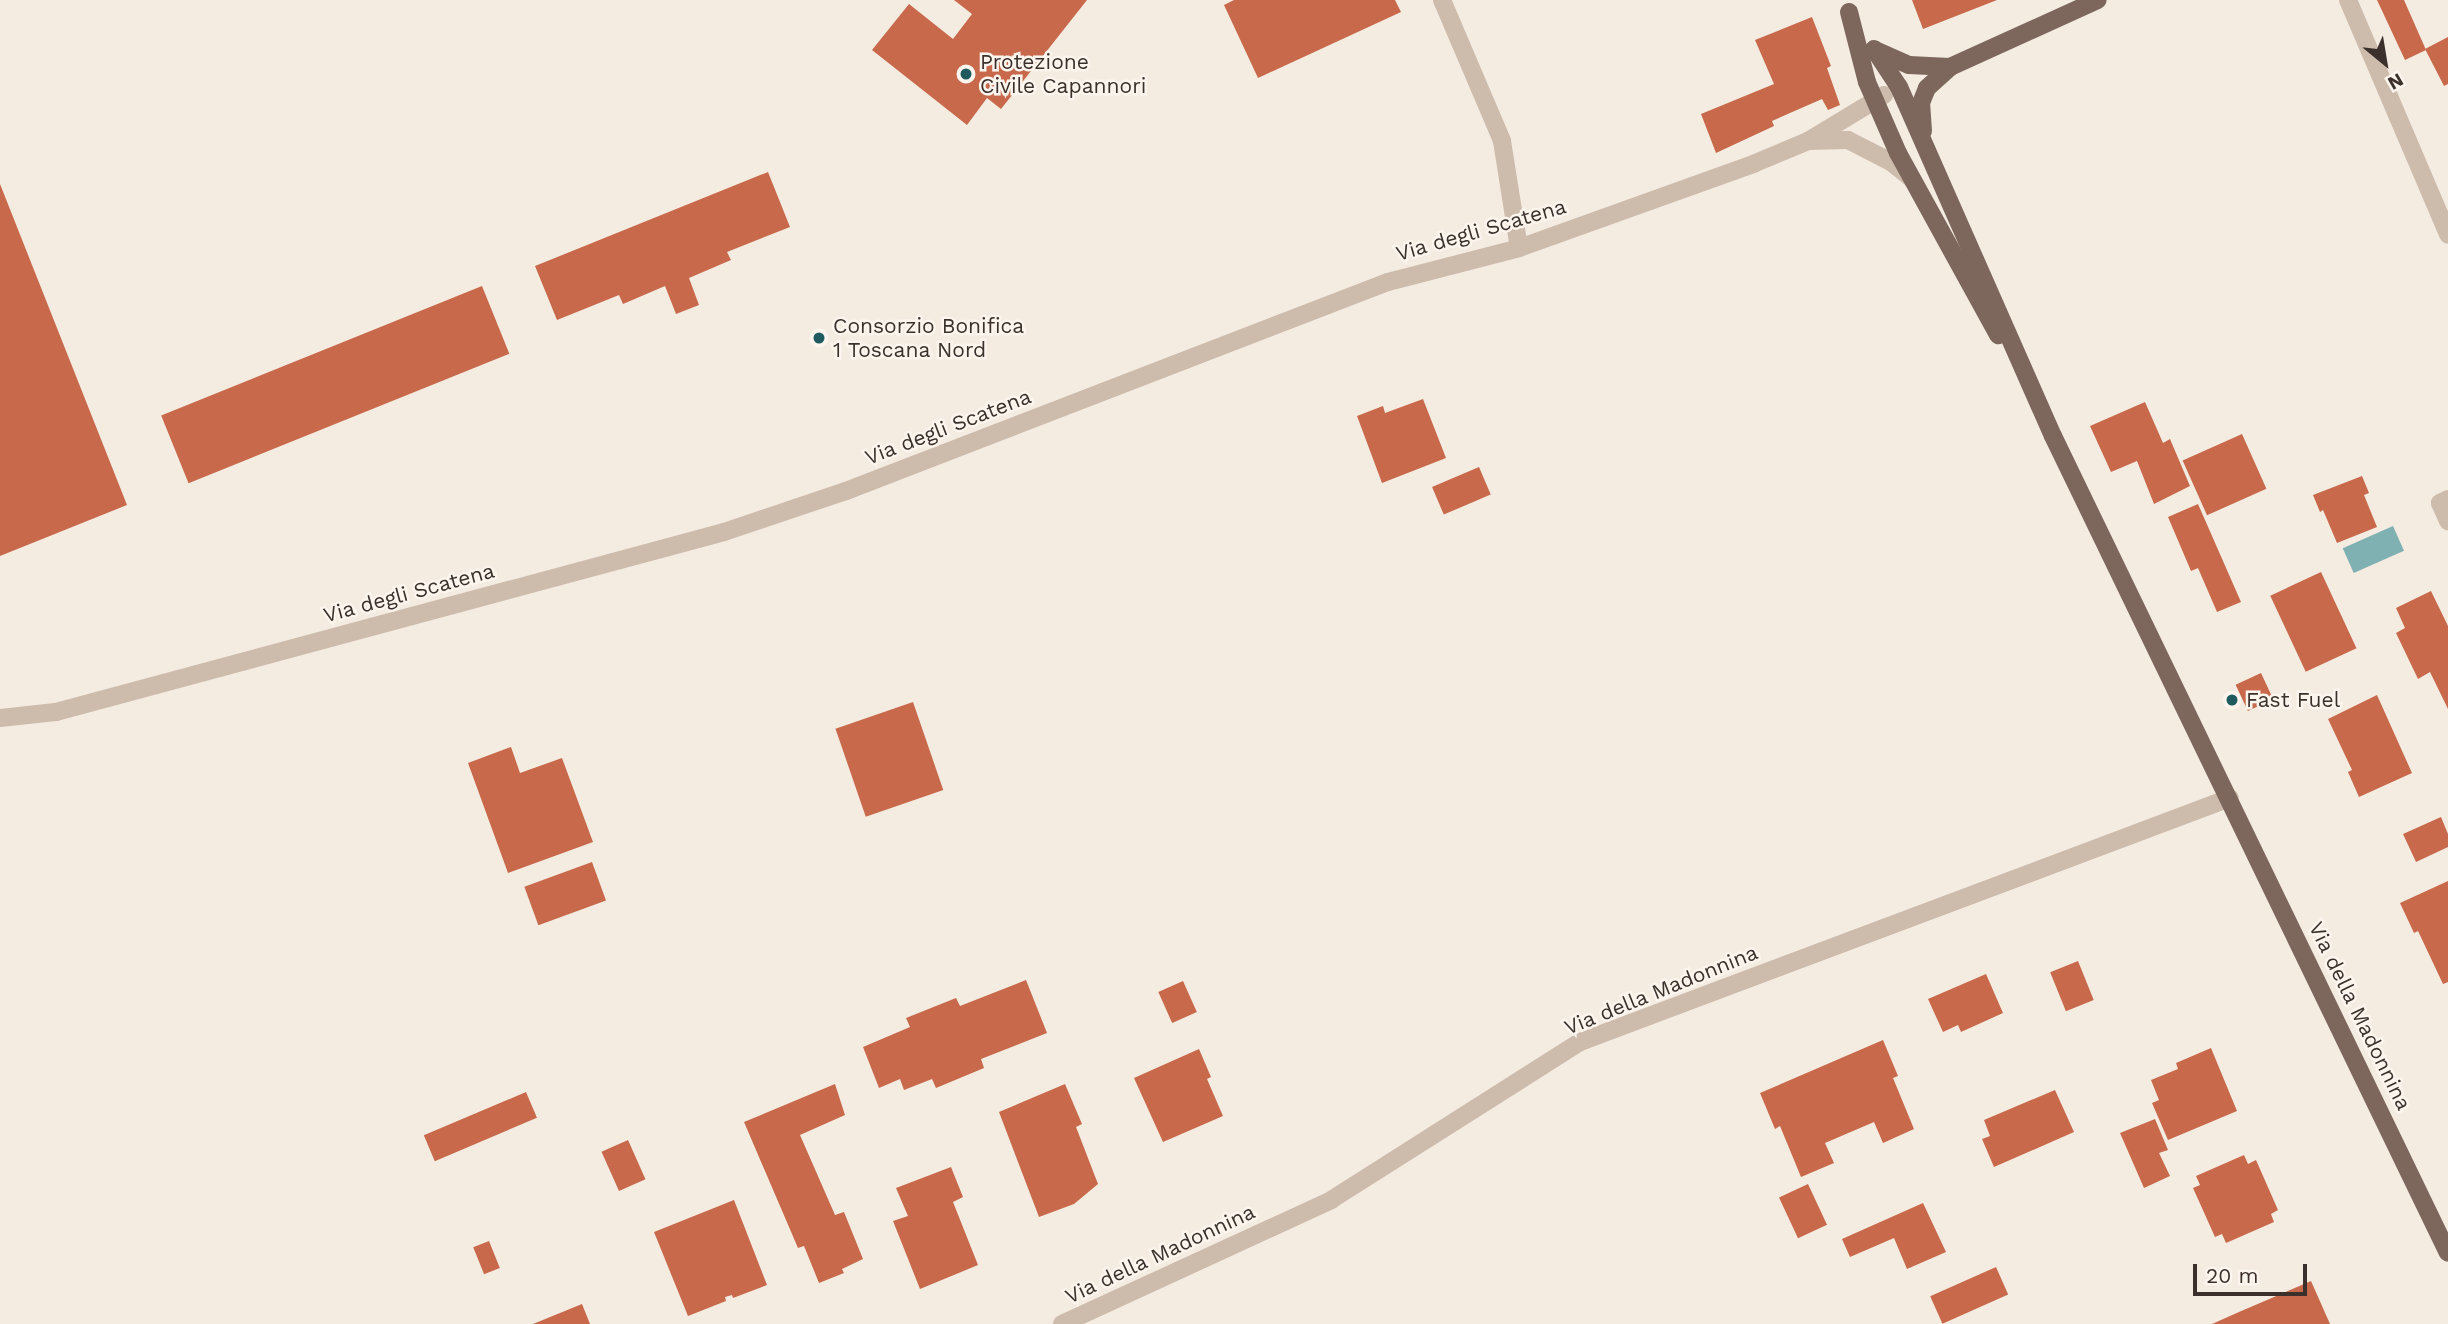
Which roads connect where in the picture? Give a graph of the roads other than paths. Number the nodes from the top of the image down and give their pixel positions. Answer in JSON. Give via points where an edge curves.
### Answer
{"nodes":[{"id":1,"x":1442,"y":0,"type":"edge"},
{"id":2,"x":2098,"y":0,"type":"edge"},
{"id":3,"x":2348,"y":0,"type":"edge"},
{"id":4,"x":1846,"y":6,"type":"edge"},
{"id":5,"x":1874,"y":49,"type":"junction"},
{"id":6,"x":1930,"y":66,"type":"junction"},
{"id":7,"x":1950,"y":67,"type":"junction"},
{"id":8,"x":1894,"y":78,"type":"junction"},
{"id":9,"x":1880,"y":97,"type":"junction"},
{"id":10,"x":1808,"y":141,"type":"junction"},
{"id":11,"x":1923,"y":141,"type":"junction"},
{"id":12,"x":1911,"y":178,"type":"junction"},
{"id":13,"x":2448,"y":235,"type":"edge"},
{"id":14,"x":1519,"y":248,"type":"junction"},
{"id":15,"x":2053,"y":436,"type":"junction"},
{"id":16,"x":2448,"y":499,"type":"edge"},
{"id":17,"x":2448,"y":521,"type":"edge"},
{"id":18,"x":0,"y":718,"type":"edge"},
{"id":19,"x":2230,"y":798,"type":"junction"},
{"id":20,"x":2448,"y":1253,"type":"edge"},
{"id":21,"x":1062,"y":1324,"type":"edge"}],
"edges":[{"from":1,"to":14,"type":"street","via":[[1502,141]]},
{"from":2,"to":7,"type":"main road"},
{"from":3,"to":13,"type":"street"},
{"from":4,"to":5,"type":"main road"},
{"from":4,"to":9,"type":"main road"},
{"from":5,"to":6,"type":"main road","via":[[1909,65]]},
{"from":5,"to":8,"type":"main road"},
{"from":6,"to":7,"type":"main road"},
{"from":6,"to":8,"type":"main road"},
{"from":7,"to":11,"type":"main road","via":[[1927,88],[1921,103]]},
{"from":8,"to":9,"type":"main road"},
{"from":8,"to":11,"type":"main road"},
{"from":9,"to":10,"type":"street","name":"Via degli Scatena"},
{"from":9,"to":12,"type":"main road","via":[[1888,130]]},
{"from":10,"to":12,"type":"street","via":[[1848,140]]},
{"from":10,"to":14,"type":"street","name":"Via degli Scatena"},
{"from":11,"to":15,"type":"main road"},
{"from":12,"to":15,"type":"main road"},
{"from":14,"to":18,"type":"street","name":"Via degli Scatena","via":[[1388,282],[846,491],[724,532],[56,712]]},
{"from":15,"to":19,"type":"main road","name":"Via della Madonnina"},
{"from":16,"to":17,"type":"street","via":[[2440,503]]},
{"from":19,"to":20,"type":"main road","name":"Via della Madonnina"},
{"from":19,"to":21,"type":"street","name":"Via della Madonnina","via":[[1580,1042],[1331,1200]]}]}
